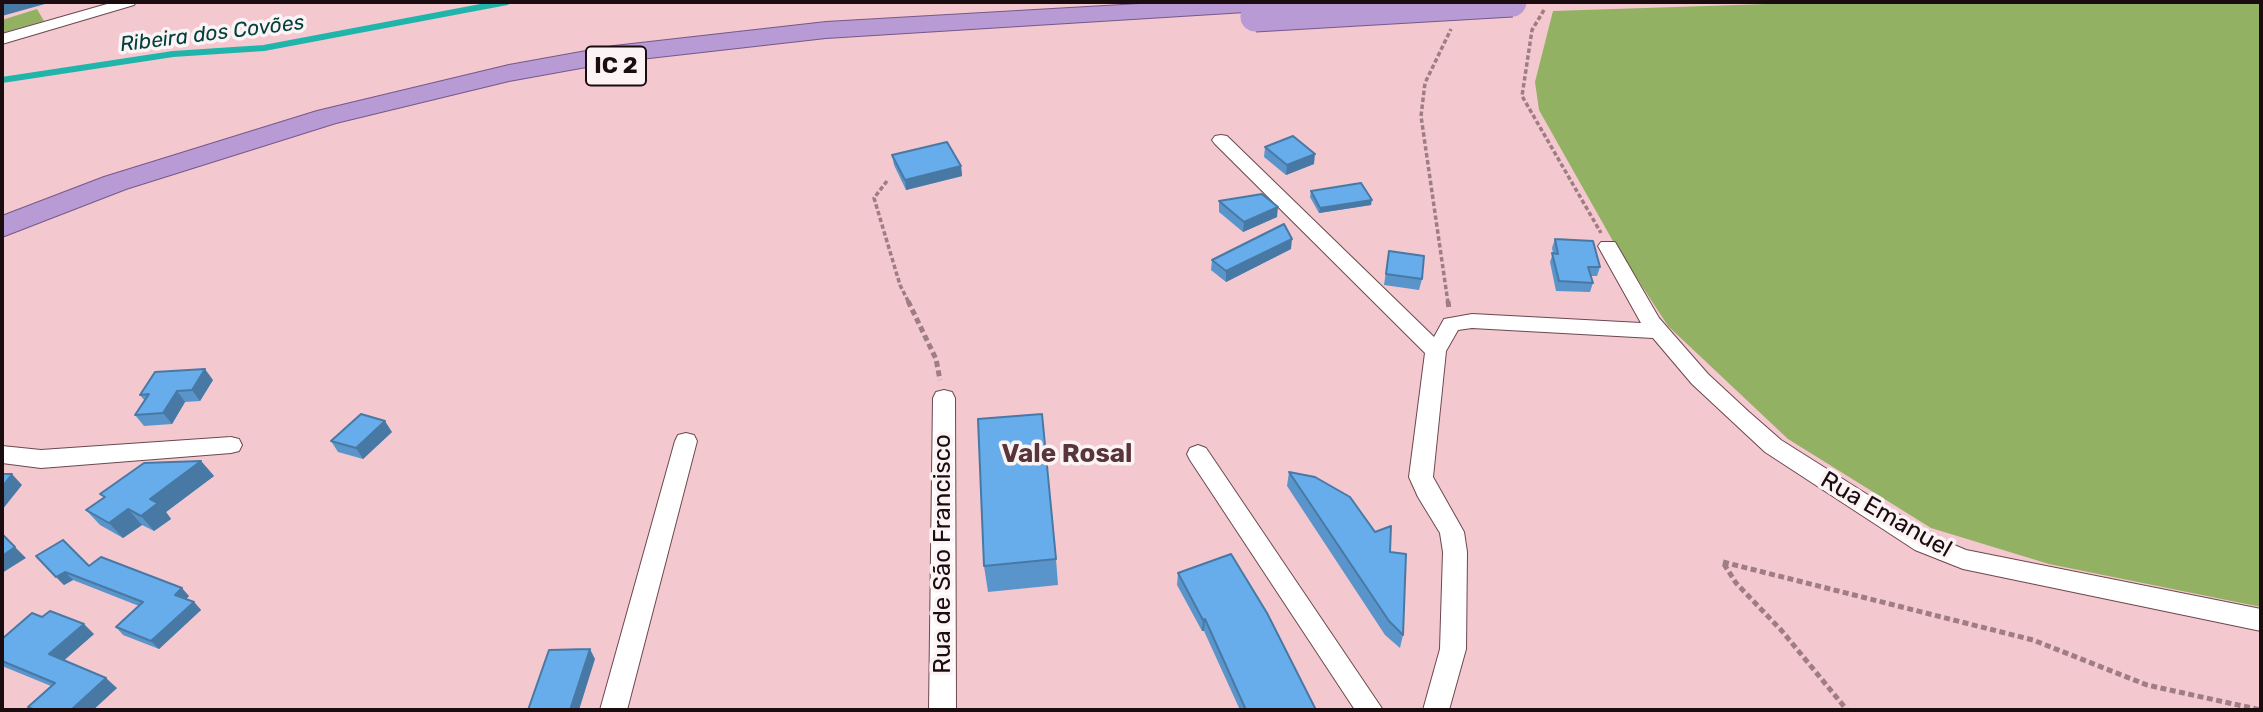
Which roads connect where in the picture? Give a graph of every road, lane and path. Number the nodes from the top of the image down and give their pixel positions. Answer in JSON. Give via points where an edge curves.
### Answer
{"nodes":[{"id":1,"x":129,"y":2,"type":"edge"},
{"id":2,"x":1306,"y":2,"type":"edge"},
{"id":3,"x":1512,"y":2,"type":"edge"},
{"id":4,"x":1544,"y":10,"type":"dead end"},
{"id":5,"x":1253,"y":11,"type":"junction"},
{"id":6,"x":1455,"y":19,"type":"dead end"},
{"id":7,"x":2,"y":39,"type":"edge"},
{"id":8,"x":1220,"y":140,"type":"dead end"},
{"id":9,"x":887,"y":181,"type":"dead end"},
{"id":10,"x":2,"y":228,"type":"edge"},
{"id":11,"x":2,"y":242,"type":"edge"},
{"id":12,"x":1608,"y":246,"type":"joint"},
{"id":13,"x":1451,"y":324,"type":"junction"},
{"id":14,"x":1659,"y":331,"type":"junction"},
{"id":15,"x":1436,"y":351,"type":"junction"},
{"id":16,"x":944,"y":398,"type":"joint"},
{"id":17,"x":685,"y":440,"type":"dead end"},
{"id":18,"x":231,"y":445,"type":"dead end"},
{"id":19,"x":2,"y":454,"type":"edge"},
{"id":20,"x":1198,"y":454,"type":"dead end"},
{"id":21,"x":2261,"y":620,"type":"edge"},
{"id":22,"x":614,"y":710,"type":"edge"},
{"id":23,"x":942,"y":710,"type":"edge"},
{"id":24,"x":1370,"y":710,"type":"edge"},
{"id":25,"x":1436,"y":710,"type":"edge"},
{"id":26,"x":1847,"y":710,"type":"edge"},
{"id":27,"x":2261,"y":710,"type":"edge"}],
"edges":[{"from":1,"to":7,"type":"street"},
{"from":2,"to":5,"type":"highway","number":"IC 2"},
{"from":3,"to":5,"type":"highway","number":"IC 2","bridge":true},
{"from":4,"to":12,"type":"path","via":[[1532,30],[1522,96]]},
{"from":5,"to":10,"type":"highway","number":"IC 2","via":[[826,30],[601,57],[469,82],[327,117],[115,183]]},
{"from":5,"to":11,"type":"highway","number":"IC 2","via":[[846,41],[617,66],[335,127],[150,186]]},
{"from":6,"to":13,"type":"path","via":[[1425,83],[1421,116]]},
{"from":8,"to":15,"type":"street"},
{"from":9,"to":16,"type":"path","via":[[874,198],[900,285],[936,359]]},
{"from":12,"to":14,"type":"street","name":"Rua Emanuel"},
{"from":13,"to":14,"type":"street","via":[[1472,321]]},
{"from":13,"to":15,"type":"street"},
{"from":14,"to":21,"type":"street","name":"Rua Emanuel","via":[[1700,379],[1773,446],[1862,506],[1942,552]]},
{"from":15,"to":25,"type":"street","via":[[1422,477],[1452,532],[1455,552],[1454,649]]},
{"from":16,"to":23,"type":"street","name":"Rua de São Francisco"},
{"from":17,"to":22,"type":"street"},
{"from":18,"to":19,"type":"street","via":[[41,459]]},
{"from":20,"to":24,"type":"street"},
{"from":26,"to":27,"type":"path","via":[[1783,631],[1736,583],[1723,562],[2033,640],[2147,685]]}]}
